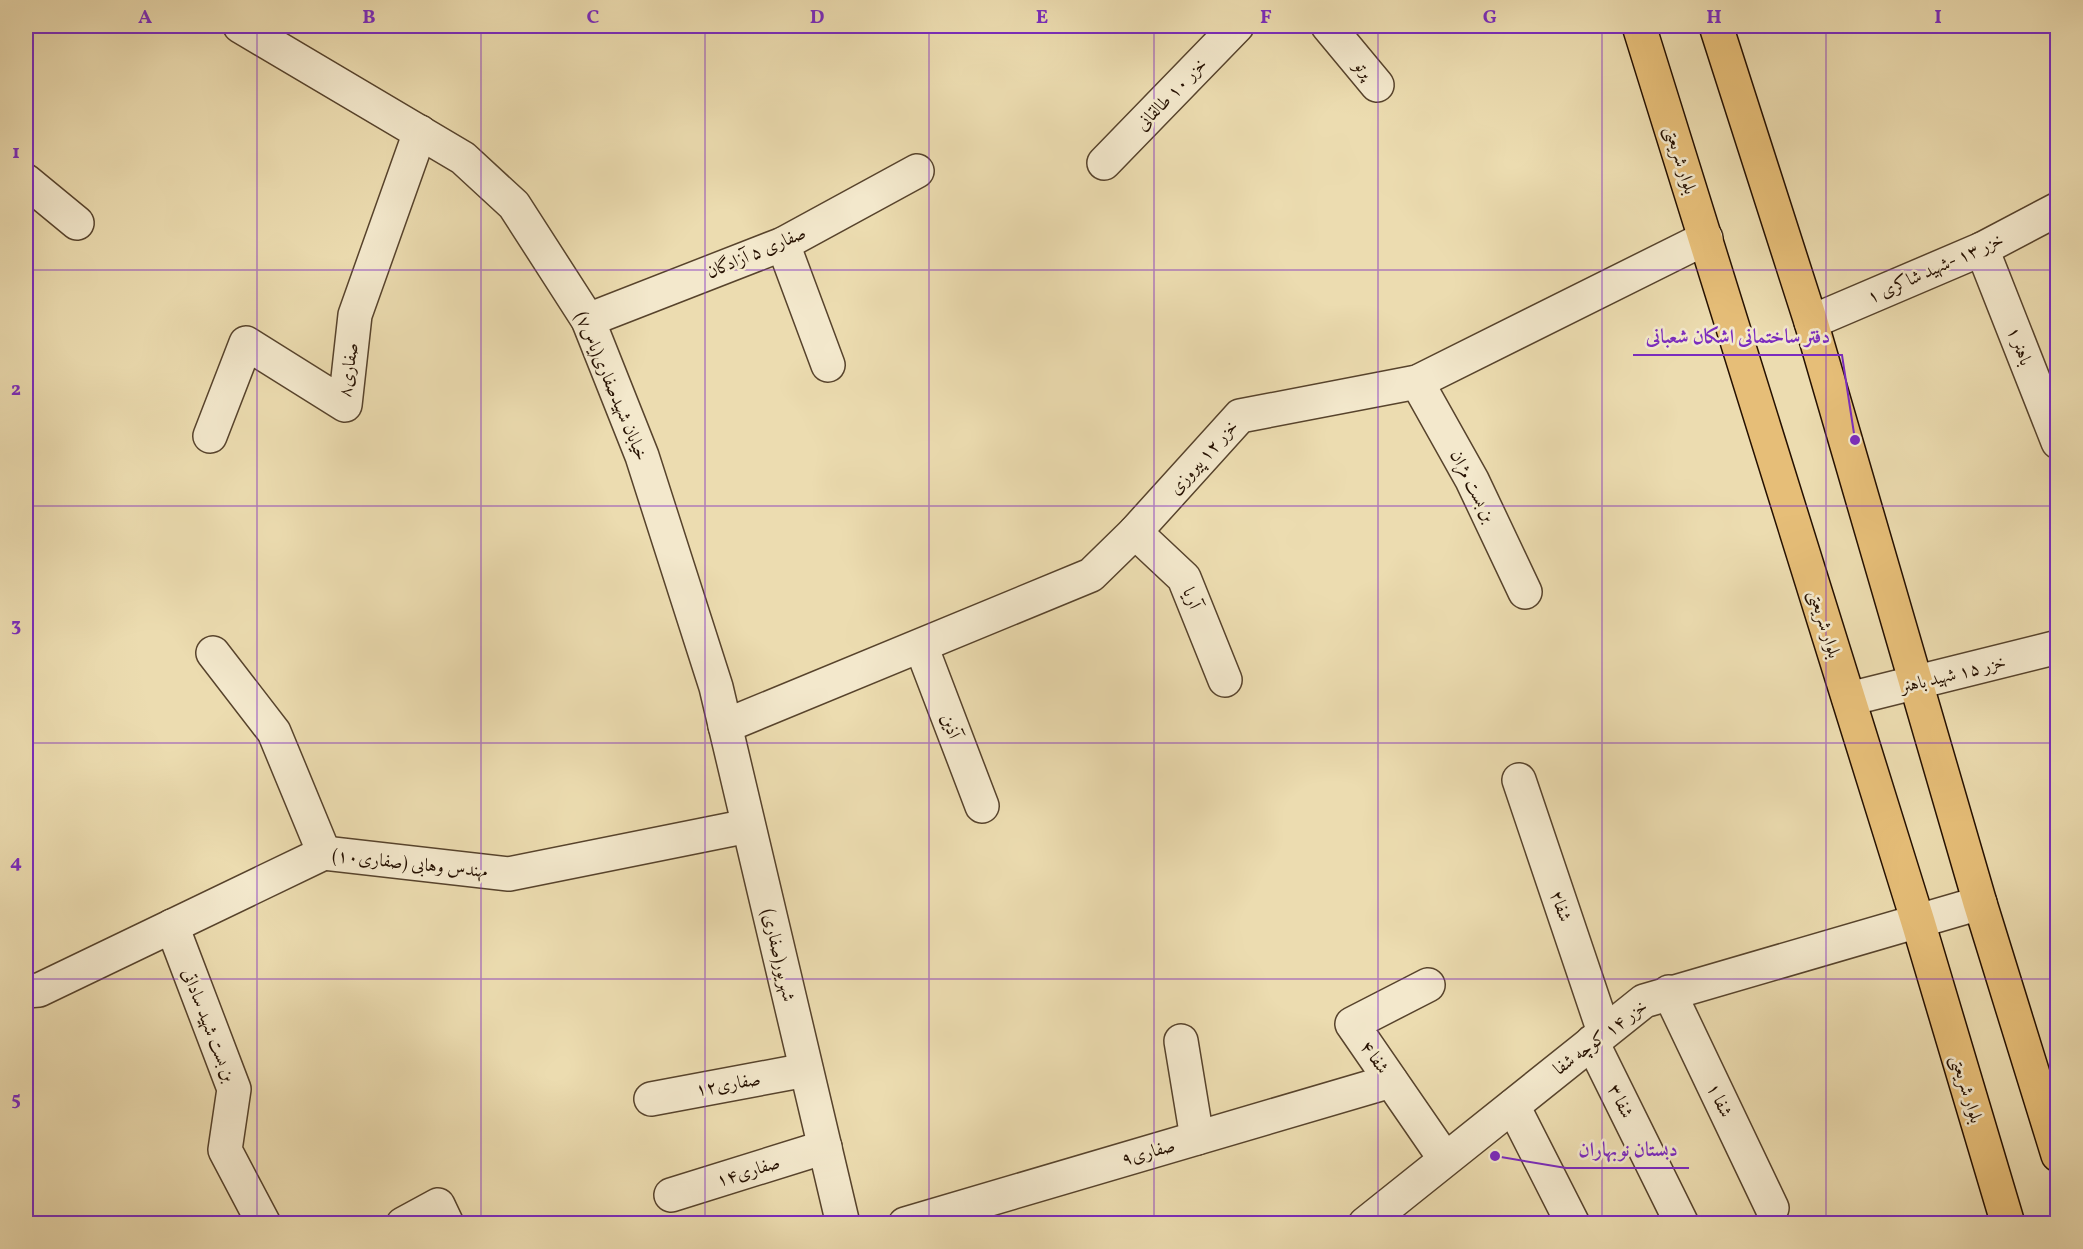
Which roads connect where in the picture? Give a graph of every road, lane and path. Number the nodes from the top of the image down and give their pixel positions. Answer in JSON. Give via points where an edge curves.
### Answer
{"nodes":[{"id":1,"x":240,"y":26,"type":"edge"},
{"id":2,"x":1237,"y":26,"type":"edge"},
{"id":3,"x":1328,"y":26,"type":"edge"},
{"id":4,"x":1639,"y":26,"type":"edge"},
{"id":5,"x":1716,"y":26,"type":"edge"},
{"id":6,"x":1377,"y":85,"type":"dead end"},
{"id":7,"x":420,"y":132,"type":"junction"},
{"id":8,"x":1104,"y":163,"type":"dead end"},
{"id":9,"x":917,"y":171,"type":"dead end"},
{"id":10,"x":26,"y":181,"type":"edge"},
{"id":11,"x":2058,"y":209,"type":"edge"},
{"id":12,"x":77,"y":223,"type":"dead end"},
{"id":13,"x":1706,"y":238,"type":"junction"},
{"id":14,"x":783,"y":244,"type":"junction"},
{"id":15,"x":1982,"y":249,"type":"junction"},
{"id":16,"x":588,"y":320,"type":"junction"},
{"id":17,"x":1811,"y":322,"type":"junction"},
{"id":18,"x":828,"y":365,"type":"dead end"},
{"id":19,"x":1417,"y":382,"type":"junction"},
{"id":20,"x":210,"y":436,"type":"dead end"},
{"id":21,"x":2056,"y":436,"type":"edge"},
{"id":22,"x":1135,"y":532,"type":"junction"},
{"id":23,"x":1525,"y":592,"type":"dead end"},
{"id":24,"x":921,"y":646,"type":"junction"},
{"id":25,"x":2058,"y":647,"type":"edge"},
{"id":26,"x":213,"y":653,"type":"dead end"},
{"id":27,"x":1225,"y":680,"type":"dead end"},
{"id":28,"x":1918,"y":682,"type":"junction"},
{"id":29,"x":716,"y":687,"type":"joint"},
{"id":30,"x":1849,"y":699,"type":"junction"},
{"id":31,"x":725,"y":726,"type":"junction"},
{"id":32,"x":1519,"y":780,"type":"dead end"},
{"id":33,"x":982,"y":806,"type":"dead end"},
{"id":34,"x":748,"y":826,"type":"junction"},
{"id":35,"x":324,"y":854,"type":"junction"},
{"id":36,"x":1980,"y":903,"type":"junction"},
{"id":37,"x":1918,"y":922,"type":"junction"},
{"id":38,"x":172,"y":926,"type":"junction"},
{"id":39,"x":1428,"y":985,"type":"dead end"},
{"id":40,"x":26,"y":991,"type":"edge"},
{"id":41,"x":1669,"y":992,"type":"junction"},
{"id":42,"x":1598,"y":1037,"type":"junction"},
{"id":43,"x":1181,"y":1041,"type":"dead end"},
{"id":44,"x":806,"y":1070,"type":"junction"},
{"id":45,"x":1391,"y":1081,"type":"junction"},
{"id":46,"x":651,"y":1098,"type":"dead end"},
{"id":47,"x":1513,"y":1106,"type":"junction"},
{"id":48,"x":1197,"y":1138,"type":"junction"},
{"id":49,"x":825,"y":1147,"type":"junction"},
{"id":50,"x":2058,"y":1155,"type":"edge"},
{"id":51,"x":1445,"y":1159,"type":"junction"},
{"id":52,"x":671,"y":1195,"type":"dead end"},
{"id":53,"x":1772,"y":1208,"type":"dead end"},
{"id":54,"x":264,"y":1224,"type":"edge"},
{"id":55,"x":404,"y":1224,"type":"edge"},
{"id":56,"x":447,"y":1224,"type":"edge"},
{"id":57,"x":843,"y":1224,"type":"edge"},
{"id":58,"x":905,"y":1224,"type":"edge"},
{"id":59,"x":1365,"y":1224,"type":"edge"},
{"id":60,"x":1573,"y":1224,"type":"edge"},
{"id":61,"x":1682,"y":1224,"type":"edge"},
{"id":62,"x":2008,"y":1224,"type":"edge"}],
"edges":[{"from":1,"to":7,"type":"street","name":"خیابان شهیدصفاری(یاس۷)"},
{"from":2,"to":8,"type":"street","name":"خزر ۱۰ طالقانی"},
{"from":3,"to":6,"type":"street","name":"پرتو"},
{"from":4,"to":13,"type":"main road","name":"بلوار شریعتی"},
{"from":5,"to":17,"type":"main road"},
{"from":7,"to":16,"type":"street","name":"خیابان شهیدصفاری(یاس۷)","via":[[463,158],[514,205]]},
{"from":7,"to":20,"type":"street","name":"صفاری۸","via":[[355,315],[345,405],[246,343]]},
{"from":9,"to":14,"type":"street","name":"صفاری ۵ آزادگان"},
{"from":10,"to":12,"type":"street"},
{"from":11,"to":15,"type":"street","name":"خزر ۱۳ -شهید شاکری ۱"},
{"from":13,"to":19,"type":"street","name":"خزر ۱۲ پیروزی"},
{"from":13,"to":30,"type":"main road","name":"بلوار شریعتی"},
{"from":14,"to":16,"type":"street","name":"صفاری ۵ آزادگان"},
{"from":14,"to":18,"type":"street"},
{"from":15,"to":17,"type":"street","name":"خزر ۱۳ -شهید شاکری ۱"},
{"from":15,"to":21,"type":"street","name":"باهنر ۱"},
{"from":16,"to":29,"type":"street","name":"خیابان شهیدصفاری(یاس۷)","via":[[642,456]]},
{"from":17,"to":28,"type":"main road"},
{"from":19,"to":22,"type":"street","name":"خزر ۱۲ پیروزی","via":[[1240,416]]},
{"from":19,"to":23,"type":"street","name":"بن بست مژان","via":[[1472,480]]},
{"from":22,"to":24,"type":"street","name":"خزر ۱۲ پیروزی","via":[[1091,575]]},
{"from":22,"to":27,"type":"street","name":"آریا","via":[[1184,578]]},
{"from":24,"to":31,"type":"street","name":"خزر ۱۲ پیروزی"},
{"from":24,"to":33,"type":"street","name":"آذین"},
{"from":25,"to":28,"type":"street","name":"خزر ۱۵ شهید باهنر"},
{"from":26,"to":35,"type":"street","via":[[274,732]]},
{"from":28,"to":30,"type":"street","name":"خزر ۱۵ شهید باهنر"},
{"from":28,"to":36,"type":"main road"},
{"from":29,"to":31,"type":"street","name":"شهریور(صفاری)"},
{"from":30,"to":37,"type":"main road","name":"بلوار شریعتی"},
{"from":31,"to":34,"type":"street","name":"شهریور(صفاری)"},
{"from":32,"to":42,"type":"street","name":"شفا۲"},
{"from":34,"to":35,"type":"street","name":"مهندس وهابی (صفاری۱۰)","via":[[509,874]]},
{"from":34,"to":44,"type":"street","name":"شهریور(صفاری)"},
{"from":35,"to":38,"type":"street","name":"مهندس وهابی (صفاری۱۰)"},
{"from":36,"to":37,"type":"street","name":"خزر ۱۴ کوچه شفا"},
{"from":36,"to":50,"type":"main road"},
{"from":37,"to":41,"type":"street","name":"خزر ۱۴ کوچه شفا"},
{"from":37,"to":62,"type":"main road","name":"بلوار شریعتی"},
{"from":38,"to":40,"type":"street","name":"مهندس وهابی (صفاری۱۰)","via":[[39,990]]},
{"from":38,"to":54,"type":"street","name":"بن بست شهید ساداتی","via":[[234,1089],[225,1150]]},
{"from":39,"to":45,"type":"street","name":"شفا ۴","via":[[1352,1024]]},
{"from":41,"to":42,"type":"street","name":"خزر ۱۴ کوچه شفا","via":[[1644,1001]]},
{"from":41,"to":53,"type":"street","name":"شفا ۱"},
{"from":42,"to":47,"type":"street","name":"خزر ۱۴ کوچه شفا"},
{"from":42,"to":61,"type":"street","name":"شفا ۳"},
{"from":43,"to":48,"type":"street"},
{"from":44,"to":46,"type":"street","name":"صفاری۱۲"},
{"from":44,"to":49,"type":"street","name":"شهریور(صفاری)"},
{"from":45,"to":48,"type":"street","name":"صفاری۹"},
{"from":45,"to":51,"type":"street","name":"شفا ۴"},
{"from":47,"to":51,"type":"street","name":"خزر ۱۴ کوچه شفا"},
{"from":47,"to":60,"type":"street"},
{"from":48,"to":58,"type":"street","name":"صفاری۹"},
{"from":49,"to":52,"type":"street","name":"صفاری۱۴"},
{"from":49,"to":57,"type":"street","name":"شهریور(صفاری)"},
{"from":51,"to":59,"type":"street","name":"خزر ۱۴ کوچه شفا"},
{"from":55,"to":56,"type":"street","via":[[438,1204]]}]}
